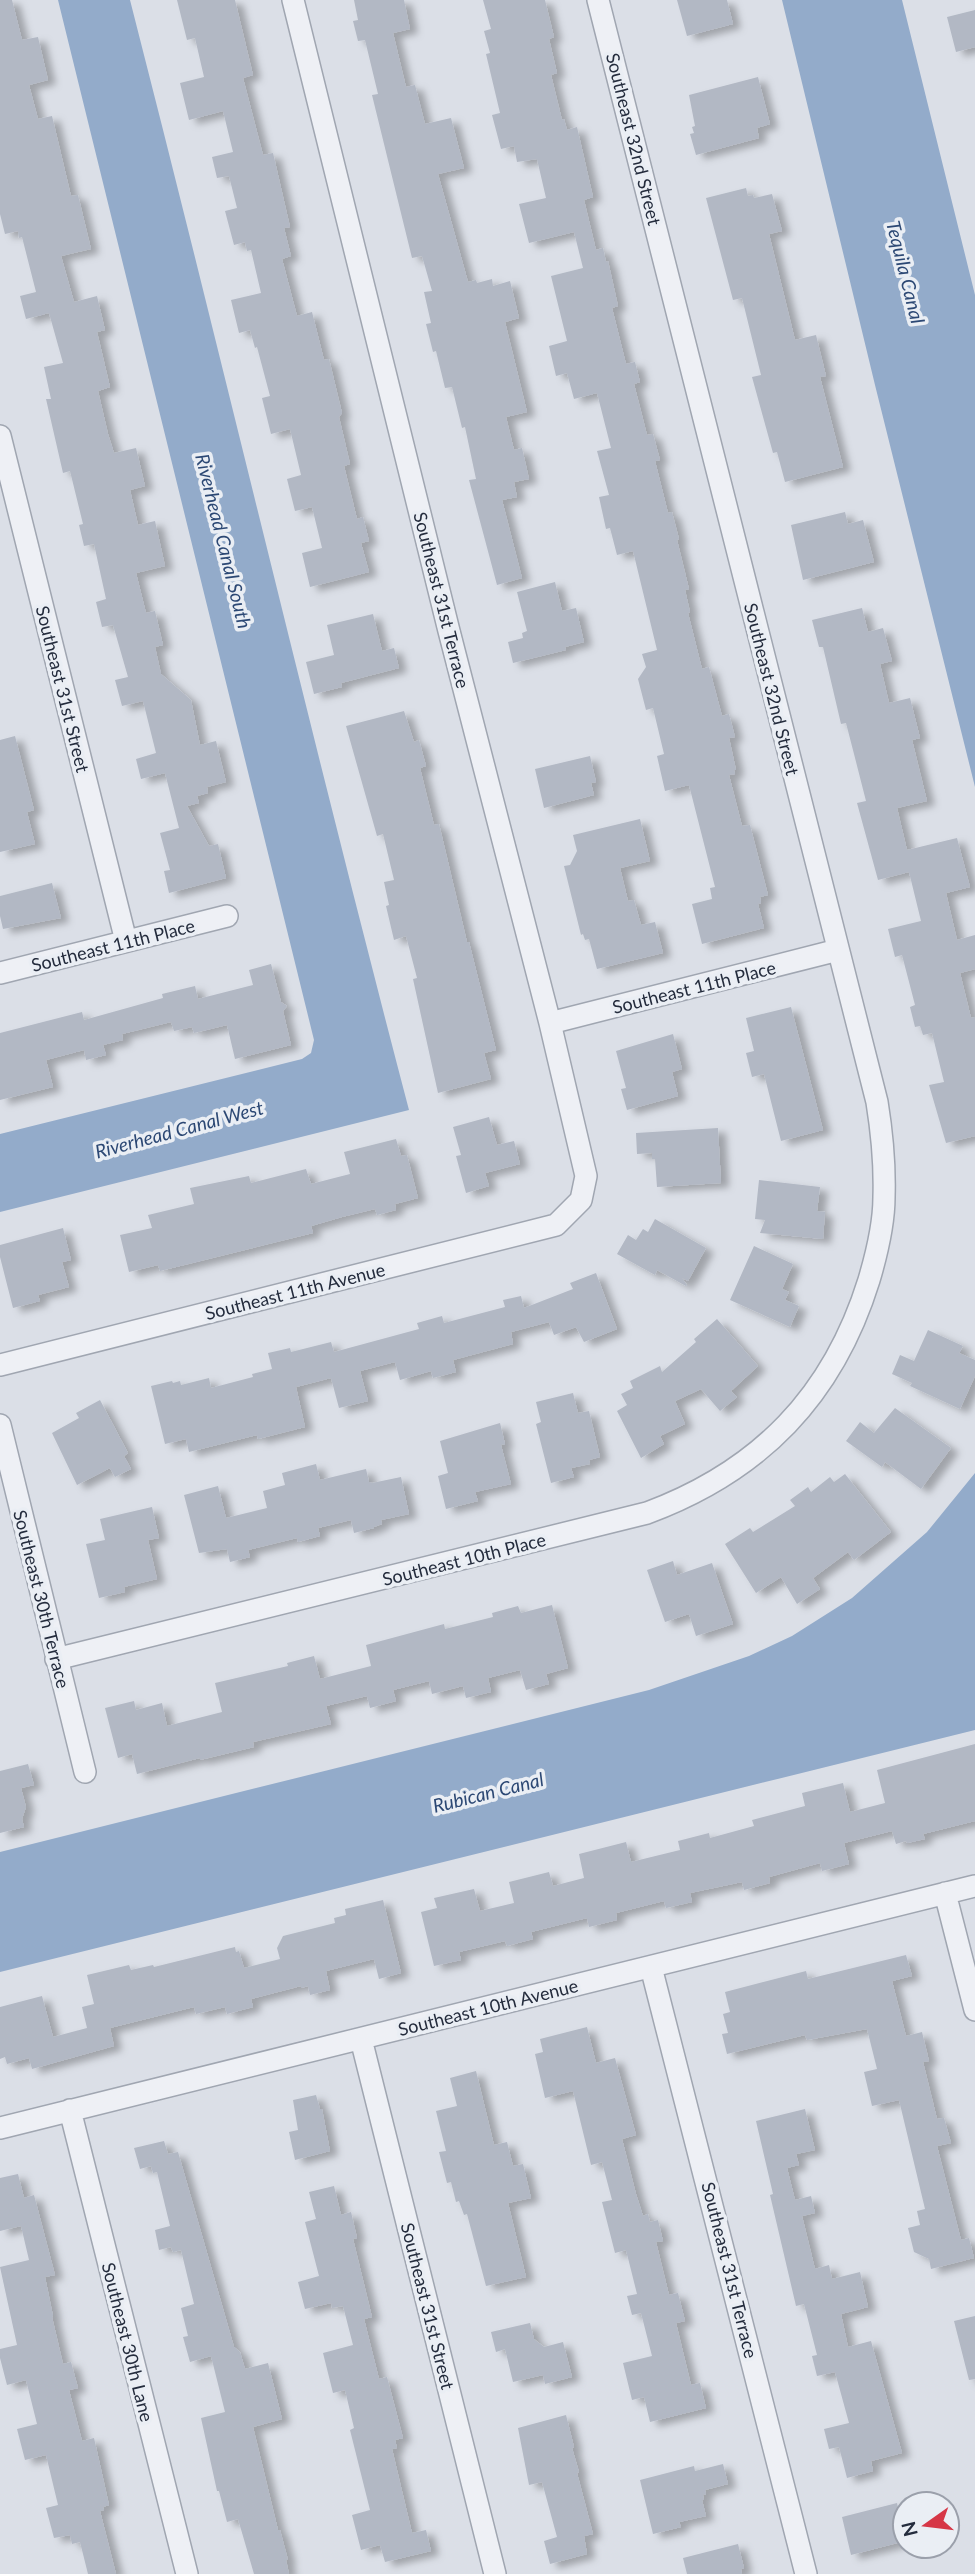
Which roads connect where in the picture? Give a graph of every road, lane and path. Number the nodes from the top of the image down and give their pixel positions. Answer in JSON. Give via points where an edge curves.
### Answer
{"nodes":[{"id":1,"x":293,"y":0,"type":"edge"},
{"id":2,"x":598,"y":0,"type":"edge"},
{"id":3,"x":0,"y":436,"type":"edge"},
{"id":4,"x":227,"y":916,"type":"dead end"},
{"id":5,"x":126,"y":941,"type":"junction"},
{"id":6,"x":838,"y":950,"type":"junction"},
{"id":7,"x":0,"y":973,"type":"edge"},
{"id":8,"x":550,"y":1023,"type":"junction"},
{"id":9,"x":581,"y":1200,"type":"joint"},
{"id":10,"x":0,"y":1365,"type":"edge"},
{"id":11,"x":825,"y":1375,"type":"joint"},
{"id":12,"x":0,"y":1426,"type":"edge"},
{"id":13,"x":56,"y":1659,"type":"junction"},
{"id":14,"x":85,"y":1772,"type":"dead end"},
{"id":15,"x":975,"y":1885,"type":"edge"},
{"id":16,"x":945,"y":1893,"type":"junction"},
{"id":17,"x":651,"y":1966,"type":"junction"},
{"id":18,"x":975,"y":2010,"type":"edge"},
{"id":19,"x":361,"y":2039,"type":"junction"},
{"id":20,"x":70,"y":2110,"type":"junction"},
{"id":21,"x":0,"y":2128,"type":"edge"},
{"id":22,"x":187,"y":2574,"type":"edge"},
{"id":23,"x":495,"y":2574,"type":"edge"},
{"id":24,"x":806,"y":2574,"type":"edge"}],
"edges":[{"from":1,"to":8,"type":"street","name":"Southeast 31st Terrace"},
{"from":2,"to":6,"type":"street","name":"Southeast 32nd Street"},
{"from":3,"to":5,"type":"street","name":"Southeast 31st Street"},
{"from":4,"to":5,"type":"street","name":"Southeast 11th Place"},
{"from":5,"to":7,"type":"street","name":"Southeast 11th Place"},
{"from":6,"to":8,"type":"street","name":"Southeast 11th Place"},
{"from":6,"to":11,"type":"street","name":"Southeast 32nd Street","via":[[877,1102],[884,1199],[875,1258],[858,1315]]},
{"from":8,"to":9,"type":"street","name":"Southeast 31st Terrace","via":[[586,1177]]},
{"from":9,"to":10,"type":"street","name":"Southeast 11th Avenue","via":[[556,1225]]},
{"from":11,"to":13,"type":"street","name":"Southeast 10th Place","via":[[763,1448],[730,1474],[676,1502]]},
{"from":12,"to":13,"type":"street","name":"Southeast 30th Terrace"},
{"from":13,"to":14,"type":"street","name":"Southeast 30th Terrace"},
{"from":15,"to":16,"type":"street","name":"Southeast 10th Avenue"},
{"from":16,"to":17,"type":"street","name":"Southeast 10th Avenue"},
{"from":16,"to":18,"type":"street"},
{"from":17,"to":19,"type":"street","name":"Southeast 10th Avenue"},
{"from":17,"to":24,"type":"street","name":"Southeast 31st Terrace"},
{"from":19,"to":20,"type":"street","name":"Southeast 10th Avenue"},
{"from":19,"to":23,"type":"street","name":"Southeast 31st Street"},
{"from":20,"to":21,"type":"street","name":"Southeast 10th Avenue"},
{"from":20,"to":22,"type":"street","name":"Southeast 30th Lane"}]}
